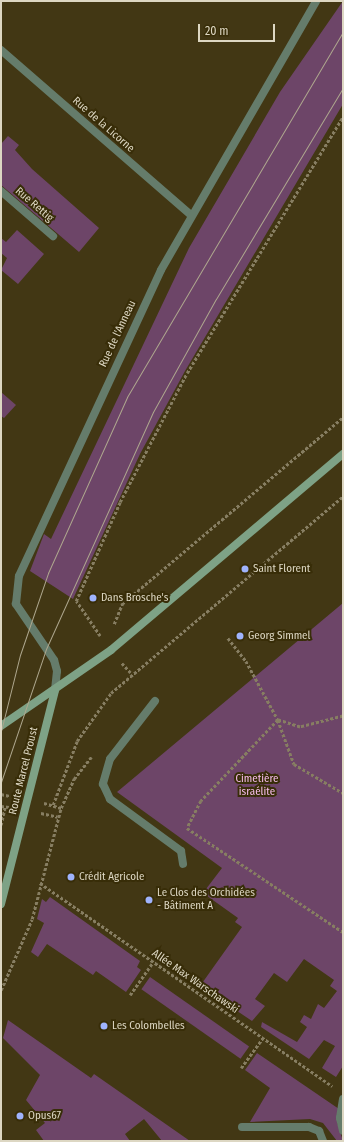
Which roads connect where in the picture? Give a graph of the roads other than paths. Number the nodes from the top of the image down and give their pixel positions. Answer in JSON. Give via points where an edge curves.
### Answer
{"nodes":[{"id":1,"x":316,"y":1,"type":"edge"},
{"id":2,"x":1,"y":50,"type":"edge"},
{"id":3,"x":1,"y":191,"type":"edge"},
{"id":4,"x":191,"y":215,"type":"junction"},
{"id":5,"x":53,"y":236,"type":"dead end"},
{"id":6,"x":343,"y":454,"type":"edge"},
{"id":7,"x":55,"y":690,"type":"junction"},
{"id":8,"x":154,"y":701,"type":"dead end"},
{"id":9,"x":1,"y":726,"type":"edge"},
{"id":10,"x":183,"y":864,"type":"dead end"},
{"id":11,"x":1,"y":904,"type":"edge"},
{"id":12,"x":343,"y":1100,"type":"edge"},
{"id":13,"x":242,"y":1127,"type":"dead end"},
{"id":14,"x":343,"y":1131,"type":"edge"},
{"id":15,"x":323,"y":1141,"type":"edge"}],
"edges":[{"from":1,"to":4,"type":"street","name":"Rue de l'Anneau"},
{"from":2,"to":4,"type":"street","name":"Rue de la Licorne"},
{"from":3,"to":5,"type":"street","name":"Rue Rettig"},
{"from":4,"to":7,"type":"street","name":"Rue de l'Anneau","via":[[123,349],[37,531],[18,581],[16,604],[54,660],[57,671]]},
{"from":6,"to":7,"type":"main road","via":[[111,650]]},
{"from":7,"to":9,"type":"main road"},
{"from":7,"to":11,"type":"main road","name":"Route Marcel Proust"},
{"from":8,"to":10,"type":"street","via":[[110,759],[103,784],[110,799],[182,851]]},
{"from":12,"to":14,"type":"street","via":[[340,1118]]},
{"from":13,"to":15,"type":"street","via":[[309,1127],[319,1132]]}]}
